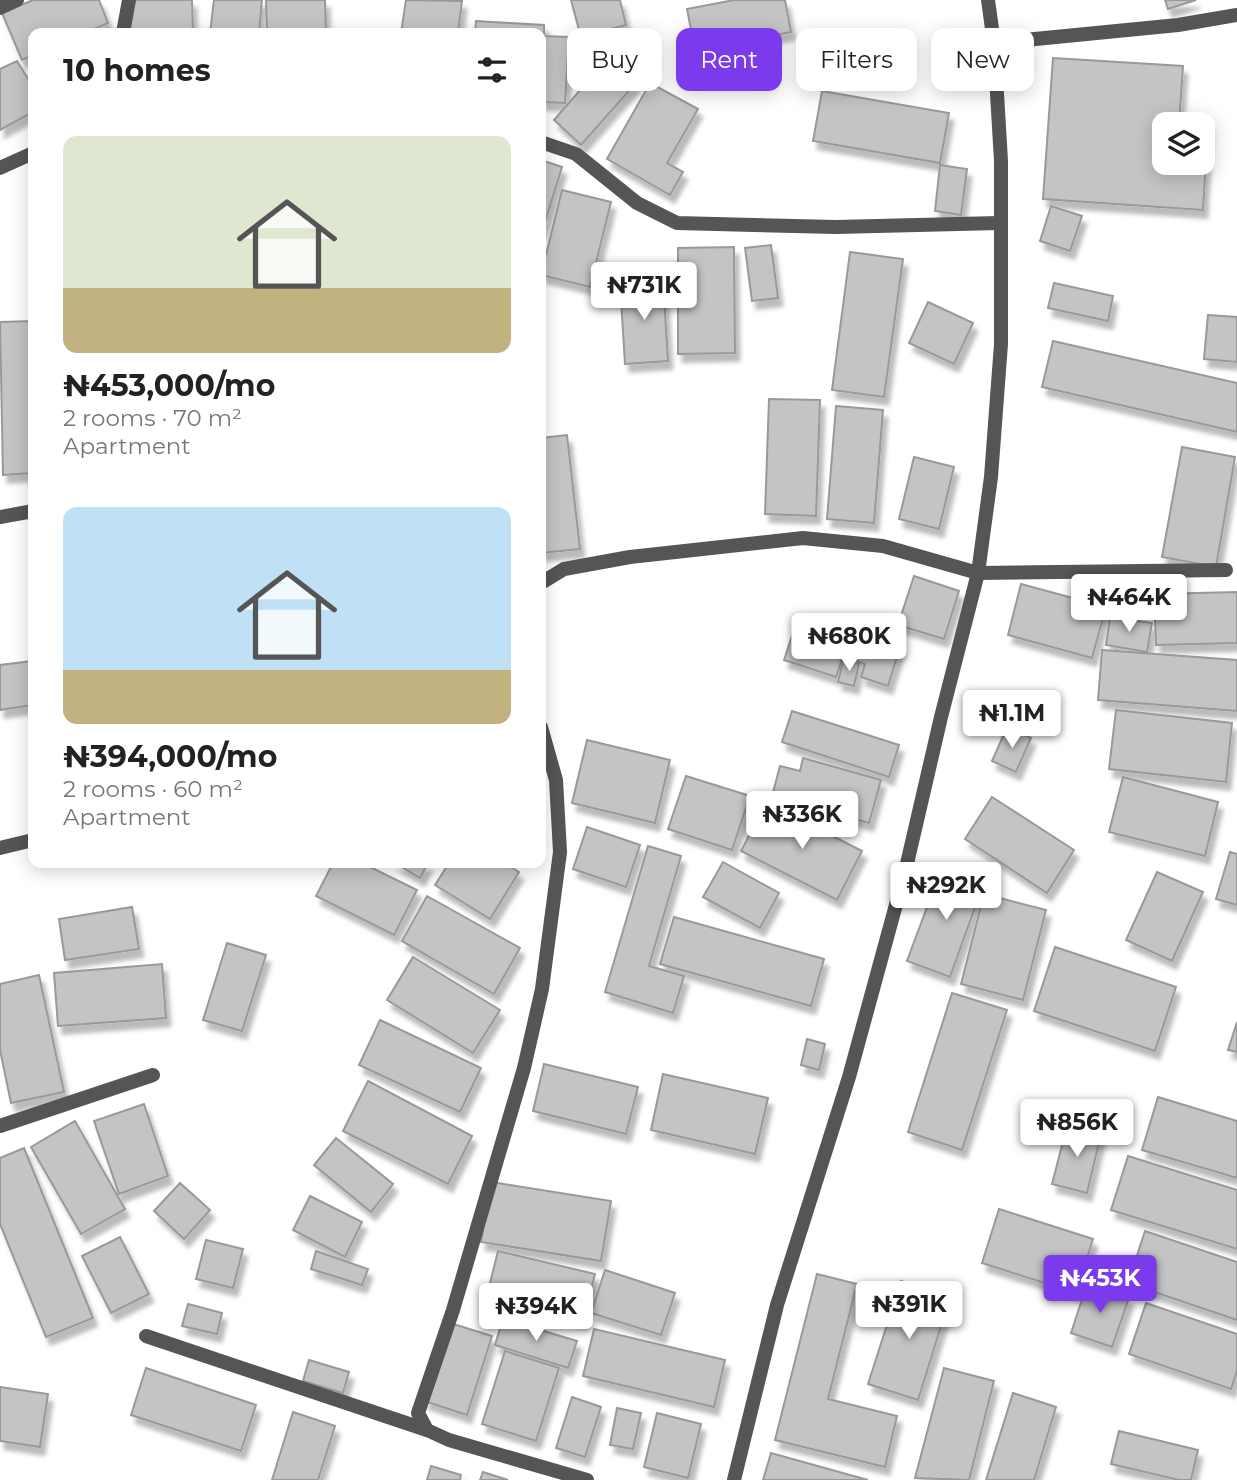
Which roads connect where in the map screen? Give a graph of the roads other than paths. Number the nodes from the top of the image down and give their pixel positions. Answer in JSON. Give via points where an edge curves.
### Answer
{"nodes":[{"id":1,"x":17,"y":0,"type":"edge"},
{"id":2,"x":129,"y":0,"type":"edge"},
{"id":3,"x":988,"y":0,"type":"edge"},
{"id":4,"x":0,"y":8,"type":"edge"},
{"id":5,"x":1237,"y":16,"type":"edge"},
{"id":6,"x":124,"y":28,"type":"edge"},
{"id":7,"x":992,"y":28,"type":"edge"},
{"id":8,"x":1034,"y":39,"type":"edge"},
{"id":9,"x":997,"y":91,"type":"edge"},
{"id":10,"x":546,"y":144,"type":"edge"},
{"id":11,"x":28,"y":155,"type":"edge"},
{"id":12,"x":0,"y":168,"type":"edge"},
{"id":13,"x":999,"y":223,"type":"junction"},
{"id":14,"x":28,"y":512,"type":"edge"},
{"id":15,"x":0,"y":517,"type":"edge"},
{"id":16,"x":1226,"y":570,"type":"dead end"},
{"id":17,"x":978,"y":573,"type":"junction"},
{"id":18,"x":546,"y":580,"type":"edge"},
{"id":19,"x":546,"y":745,"type":"edge"},
{"id":20,"x":28,"y":841,"type":"edge"},
{"id":21,"x":0,"y":848,"type":"edge"},
{"id":22,"x":153,"y":1075,"type":"dead end"},
{"id":23,"x":0,"y":1126,"type":"edge"},
{"id":24,"x":146,"y":1336,"type":"dead end"},
{"id":25,"x":426,"y":1430,"type":"junction"},
{"id":26,"x":587,"y":1480,"type":"edge"},
{"id":27,"x":734,"y":1480,"type":"edge"}],
"edges":[{"from":1,"to":4,"type":"street"},
{"from":2,"to":6,"type":"street"},
{"from":3,"to":7,"type":"street"},
{"from":5,"to":8,"type":"street"},
{"from":9,"to":13,"type":"street"},
{"from":10,"to":13,"type":"street","via":[[576,154],[637,203],[677,223],[836,227]]},
{"from":11,"to":12,"type":"street"},
{"from":13,"to":17,"type":"street","via":[[1000,344],[991,477]]},
{"from":14,"to":15,"type":"street"},
{"from":16,"to":17,"type":"street"},
{"from":17,"to":18,"type":"street","via":[[883,546],[803,538],[631,557],[564,569]]},
{"from":17,"to":27,"type":"street","via":[[906,868],[849,1077],[777,1305]]},
{"from":19,"to":25,"type":"street","via":[[556,780],[560,852],[542,989],[524,1068],[418,1413]]},
{"from":20,"to":21,"type":"street"},
{"from":22,"to":23,"type":"street"},
{"from":24,"to":25,"type":"street"},
{"from":25,"to":26,"type":"street"}]}
